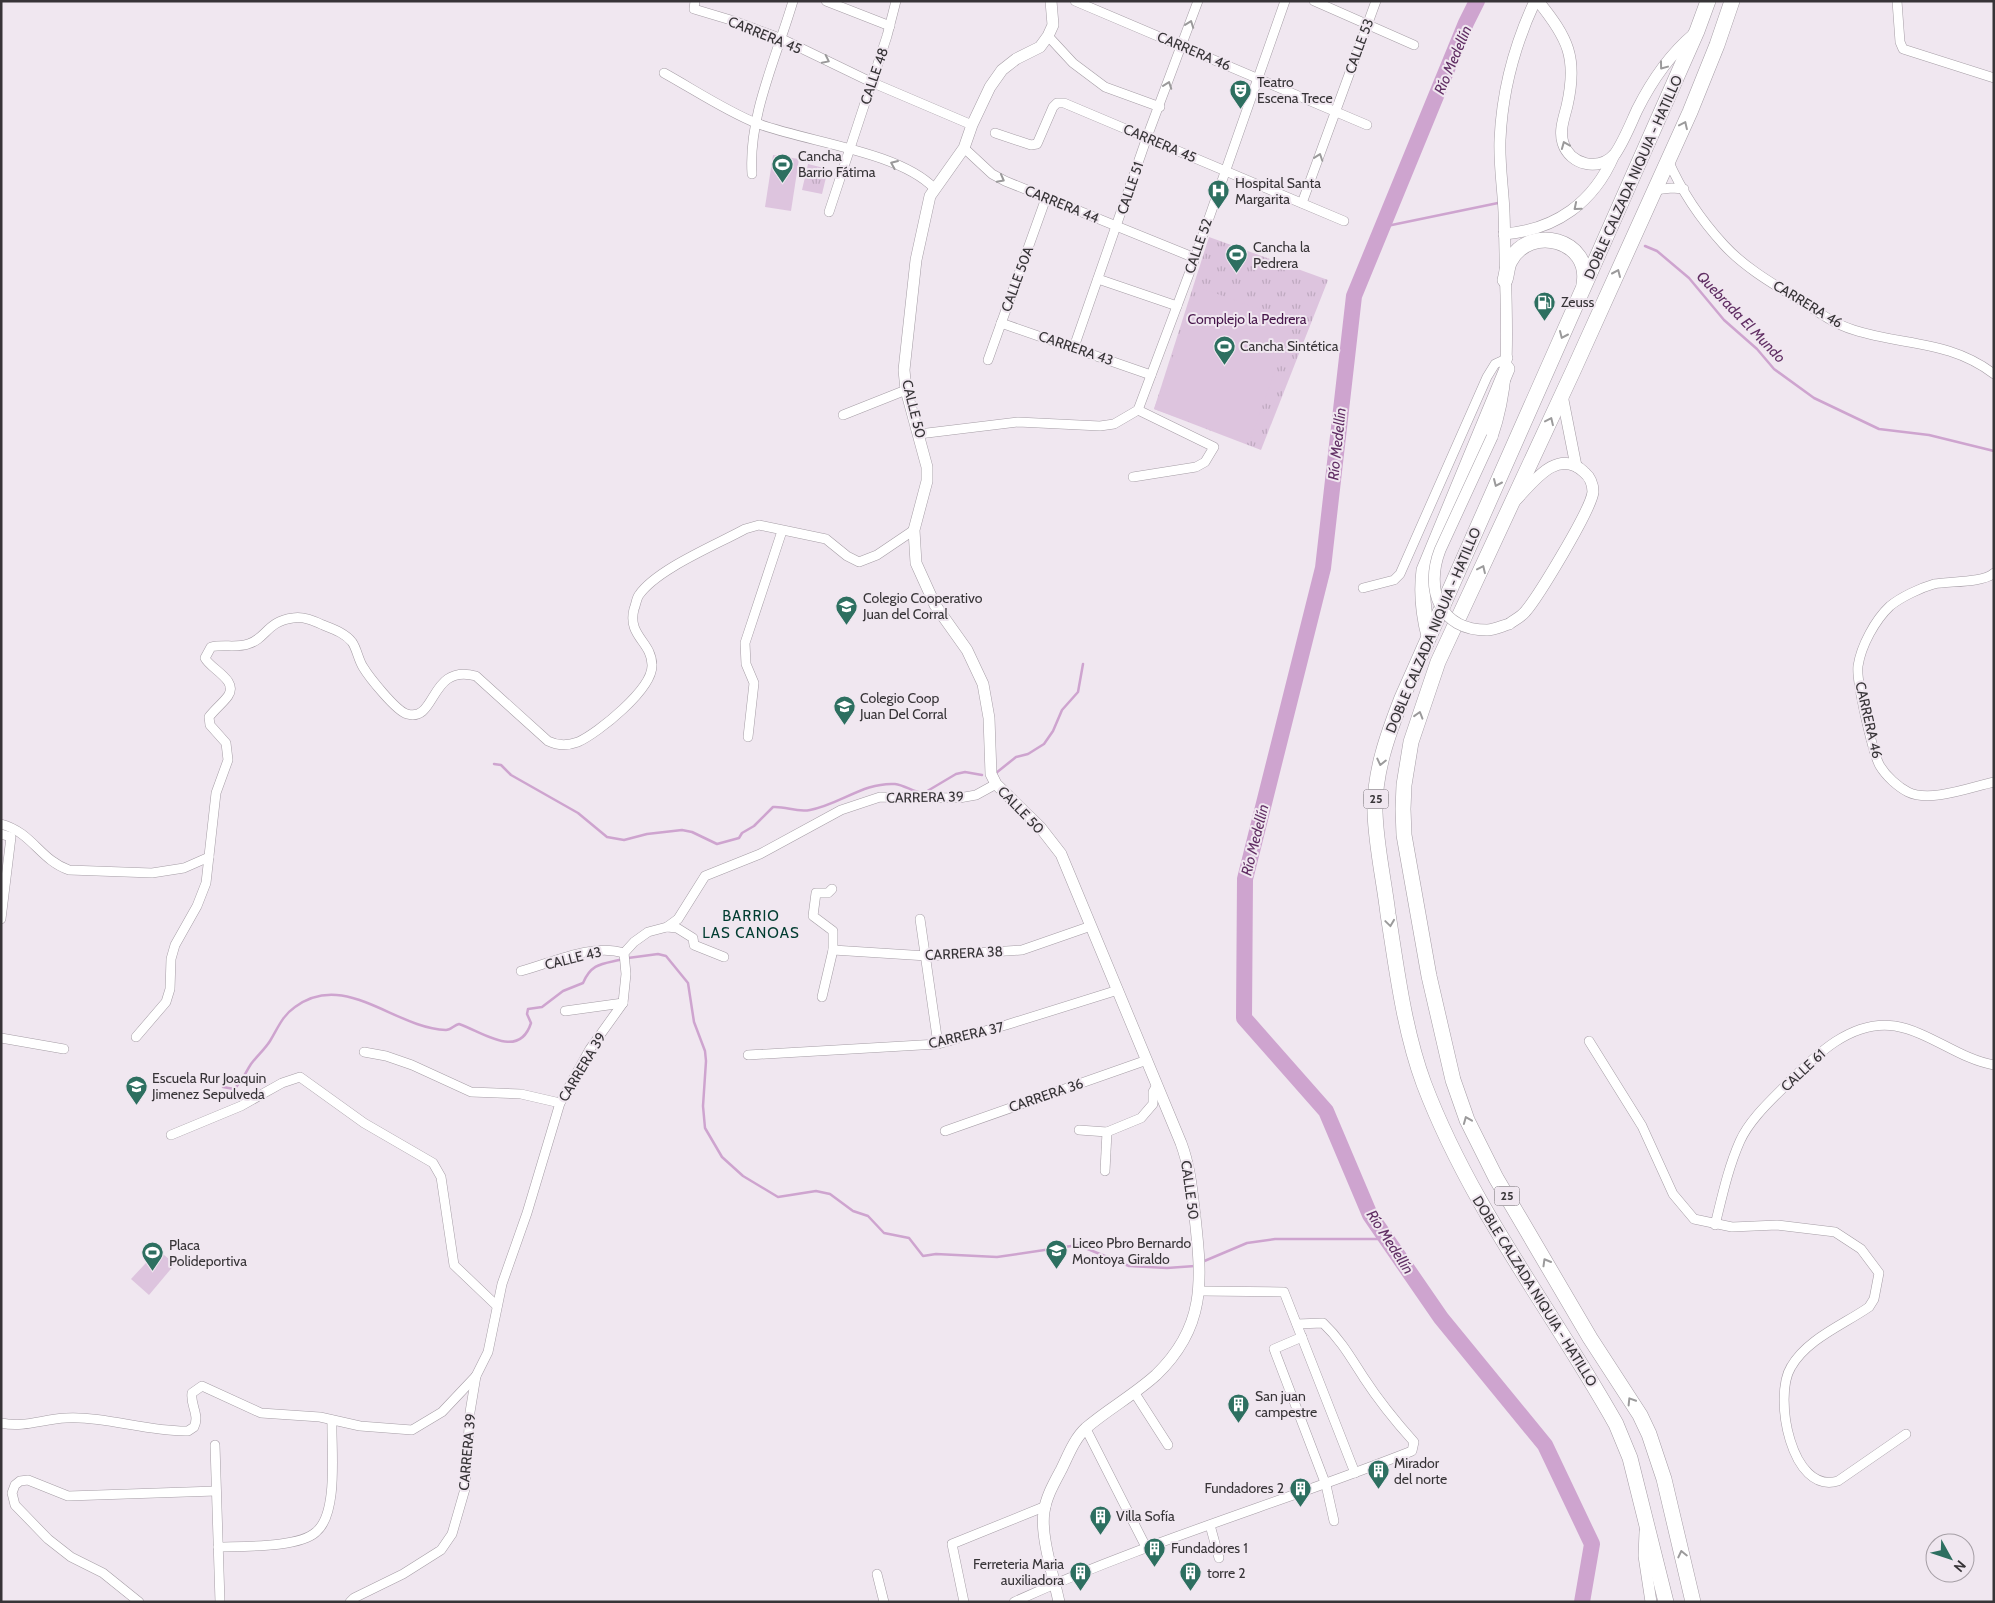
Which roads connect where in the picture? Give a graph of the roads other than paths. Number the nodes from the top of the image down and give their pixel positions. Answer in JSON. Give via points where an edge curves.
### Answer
{"nodes":[{"id":1,"x":793,"y":1,"type":"edge"},
{"id":2,"x":826,"y":1,"type":"edge"},
{"id":3,"x":896,"y":1,"type":"edge"},
{"id":4,"x":1051,"y":1,"type":"edge"},
{"id":5,"x":1075,"y":1,"type":"edge"},
{"id":6,"x":1198,"y":1,"type":"edge"},
{"id":7,"x":1284,"y":1,"type":"edge"},
{"id":8,"x":1314,"y":1,"type":"edge"},
{"id":9,"x":1376,"y":1,"type":"edge"},
{"id":10,"x":1537,"y":1,"type":"edge"},
{"id":11,"x":1708,"y":1,"type":"edge"},
{"id":12,"x":1732,"y":1,"type":"edge"},
{"id":13,"x":1897,"y":1,"type":"edge"},
{"id":14,"x":695,"y":5,"type":"edge"},
{"id":15,"x":1367,"y":24,"type":"junction"},
{"id":16,"x":890,"y":26,"type":"junction"},
{"id":17,"x":1697,"y":31,"type":"junction"},
{"id":18,"x":1048,"y":36,"type":"junction"},
{"id":19,"x":782,"y":39,"type":"junction"},
{"id":20,"x":1414,"y":45,"type":"dead end"},
{"id":21,"x":1182,"y":46,"type":"junction"},
{"id":22,"x":664,"y":73,"type":"dead end"},
{"id":23,"x":1256,"y":78,"type":"junction"},
{"id":24,"x":1994,"y":78,"type":"edge"},
{"id":25,"x":871,"y":82,"type":"junction"},
{"id":26,"x":1160,"y":107,"type":"junction"},
{"id":27,"x":1335,"y":111,"type":"junction"},
{"id":28,"x":755,"y":122,"type":"junction"},
{"id":29,"x":972,"y":125,"type":"junction"},
{"id":30,"x":1367,"y":125,"type":"dead end"},
{"id":31,"x":995,"y":133,"type":"dead end"},
{"id":32,"x":1147,"y":137,"type":"junction"},
{"id":33,"x":964,"y":148,"type":"junction"},
{"id":34,"x":849,"y":150,"type":"junction"},
{"id":35,"x":1615,"y":153,"type":"junction"},
{"id":36,"x":1668,"y":160,"type":"junction"},
{"id":37,"x":1224,"y":170,"type":"junction"},
{"id":38,"x":752,"y":174,"type":"dead end"},
{"id":39,"x":934,"y":188,"type":"junction"},
{"id":40,"x":1684,"y":189,"type":"junction"},
{"id":41,"x":1654,"y":190,"type":"junction"},
{"id":42,"x":1046,"y":198,"type":"junction"},
{"id":43,"x":1302,"y":203,"type":"junction"},
{"id":44,"x":829,"y":212,"type":"dead end"},
{"id":45,"x":1344,"y":221,"type":"dead end"},
{"id":46,"x":1116,"y":226,"type":"junction"},
{"id":47,"x":1504,"y":234,"type":"junction"},
{"id":48,"x":1195,"y":258,"type":"junction"},
{"id":49,"x":1098,"y":279,"type":"junction"},
{"id":50,"x":1505,"y":280,"type":"junction"},
{"id":51,"x":1582,"y":291,"type":"junction"},
{"id":52,"x":1177,"y":306,"type":"junction"},
{"id":53,"x":1001,"y":323,"type":"junction"},
{"id":54,"x":1074,"y":347,"type":"junction"},
{"id":55,"x":988,"y":360,"type":"dead end"},
{"id":56,"x":1508,"y":364,"type":"junction"},
{"id":57,"x":1994,"y":374,"type":"edge"},
{"id":58,"x":1151,"y":375,"type":"junction"},
{"id":59,"x":906,"y":390,"type":"junction"},
{"id":60,"x":1562,"y":395,"type":"junction"},
{"id":61,"x":1138,"y":410,"type":"junction"},
{"id":62,"x":843,"y":415,"type":"dead end"},
{"id":63,"x":919,"y":434,"type":"junction"},
{"id":64,"x":1576,"y":466,"type":"junction"},
{"id":65,"x":1132,"y":477,"type":"dead end"},
{"id":66,"x":1511,"y":505,"type":"junction"},
{"id":67,"x":782,"y":530,"type":"junction"},
{"id":68,"x":914,"y":530,"type":"junction"},
{"id":69,"x":1994,"y":573,"type":"edge"},
{"id":70,"x":1363,"y":588,"type":"dead end"},
{"id":71,"x":1429,"y":636,"type":"junction"},
{"id":72,"x":748,"y":737,"type":"dead end"},
{"id":73,"x":1994,"y":782,"type":"edge"},
{"id":74,"x":996,"y":784,"type":"junction"},
{"id":75,"x":1,"y":824,"type":"edge"},
{"id":76,"x":12,"y":827,"type":"junction"},
{"id":77,"x":1,"y":834,"type":"edge"},
{"id":78,"x":11,"y":837,"type":"junction"},
{"id":79,"x":209,"y":857,"type":"junction"},
{"id":80,"x":832,"y":889,"type":"dead end"},
{"id":81,"x":1,"y":919,"type":"edge"},
{"id":82,"x":920,"y":919,"type":"dead end"},
{"id":83,"x":1091,"y":926,"type":"junction"},
{"id":84,"x":668,"y":927,"type":"junction"},
{"id":85,"x":833,"y":950,"type":"junction"},
{"id":86,"x":624,"y":953,"type":"junction"},
{"id":87,"x":927,"y":956,"type":"junction"},
{"id":88,"x":724,"y":957,"type":"dead end"},
{"id":89,"x":522,"y":971,"type":"dead end"},
{"id":90,"x":1118,"y":990,"type":"junction"},
{"id":91,"x":822,"y":997,"type":"dead end"},
{"id":92,"x":623,"y":1003,"type":"junction"},
{"id":93,"x":565,"y":1011,"type":"dead end"},
{"id":94,"x":1,"y":1038,"type":"edge"},
{"id":95,"x":136,"y":1038,"type":"dead end"},
{"id":96,"x":1589,"y":1041,"type":"dead end"},
{"id":97,"x":938,"y":1044,"type":"junction"},
{"id":98,"x":64,"y":1049,"type":"dead end"},
{"id":99,"x":364,"y":1052,"type":"dead end"},
{"id":100,"x":748,"y":1055,"type":"dead end"},
{"id":101,"x":1147,"y":1060,"type":"junction"},
{"id":102,"x":1994,"y":1065,"type":"edge"},
{"id":103,"x":1158,"y":1086,"type":"junction"},
{"id":104,"x":560,"y":1103,"type":"junction"},
{"id":105,"x":1080,"y":1130,"type":"dead end"},
{"id":106,"x":945,"y":1131,"type":"dead end"},
{"id":107,"x":1107,"y":1132,"type":"junction"},
{"id":108,"x":171,"y":1135,"type":"dead end"},
{"id":109,"x":1105,"y":1171,"type":"dead end"},
{"id":110,"x":1714,"y":1225,"type":"junction"},
{"id":111,"x":1200,"y":1291,"type":"junction"},
{"id":112,"x":497,"y":1306,"type":"junction"},
{"id":113,"x":1297,"y":1324,"type":"junction"},
{"id":114,"x":1302,"y":1337,"type":"junction"},
{"id":115,"x":476,"y":1376,"type":"junction"},
{"id":116,"x":1134,"y":1392,"type":"junction"},
{"id":117,"x":332,"y":1420,"type":"junction"},
{"id":118,"x":1,"y":1423,"type":"edge"},
{"id":119,"x":1086,"y":1429,"type":"junction"},
{"id":120,"x":1906,"y":1434,"type":"dead end"},
{"id":121,"x":215,"y":1444,"type":"dead end"},
{"id":122,"x":1168,"y":1445,"type":"dead end"},
{"id":123,"x":1355,"y":1473,"type":"junction"},
{"id":124,"x":1326,"y":1485,"type":"junction"},
{"id":125,"x":216,"y":1491,"type":"junction"},
{"id":126,"x":1046,"y":1506,"type":"junction"},
{"id":127,"x":1646,"y":1520,"type":"junction"},
{"id":128,"x":1334,"y":1521,"type":"dead end"},
{"id":129,"x":1210,"y":1525,"type":"junction"},
{"id":130,"x":218,"y":1547,"type":"junction"},
{"id":131,"x":1147,"y":1549,"type":"junction"},
{"id":132,"x":1219,"y":1558,"type":"dead end"},
{"id":133,"x":877,"y":1574,"type":"dead end"},
{"id":134,"x":1055,"y":1583,"type":"junction"},
{"id":135,"x":139,"y":1602,"type":"edge"},
{"id":136,"x":220,"y":1602,"type":"edge"},
{"id":137,"x":350,"y":1602,"type":"edge"},
{"id":138,"x":884,"y":1602,"type":"edge"},
{"id":139,"x":964,"y":1602,"type":"edge"},
{"id":140,"x":1014,"y":1602,"type":"edge"},
{"id":141,"x":1059,"y":1602,"type":"edge"},
{"id":142,"x":1651,"y":1602,"type":"edge"},
{"id":143,"x":1666,"y":1602,"type":"edge"},
{"id":144,"x":1693,"y":1602,"type":"edge"}],
"edges":[{"from":1,"to":19,"type":"street"},
{"from":2,"to":16,"type":"street"},
{"from":3,"to":16,"type":"street","name":"CALLE 48"},
{"from":4,"to":18,"type":"street","via":[[1053,25]]},
{"from":5,"to":21,"type":"street","name":"CARRERA 46"},
{"from":21,"to":6,"type":"street","name":"CALLE 51","one_way":true},
{"from":7,"to":23,"type":"street","name":"CALLE 52"},
{"from":8,"to":15,"type":"street"},
{"from":9,"to":15,"type":"street","name":"CALLE 53"},
{"from":35,"to":10,"type":"street","one_way":true,"via":[[1599,163],[1584,164],[1565,149],[1562,126],[1571,91],[1572,59],[1567,43]]},
{"from":10,"to":47,"type":"street","via":[[1518,45],[1504,105],[1500,148]]},
{"from":11,"to":17,"type":"highway","name":"DOBLE CALZADA NIQUIA - HATILLO","number":"25"},
{"from":36,"to":12,"type":"highway","name":"DOBLE CALZADA NIQUIA - HATILLO","number":"25","one_way":true,"via":[[1717,45]]},
{"from":13,"to":24,"type":"street","via":[[1903,49]]},
{"from":14,"to":19,"type":"street","name":"CARRERA 45"},
{"from":15,"to":20,"type":"street"},
{"from":15,"to":27,"type":"street","name":"CALLE 53"},
{"from":16,"to":25,"type":"street","name":"CALLE 48"},
{"from":17,"to":35,"type":"street","one_way":true,"via":[[1656,75]]},
{"from":17,"to":51,"type":"highway","name":"DOBLE CALZADA NIQUIA - HATILLO","number":"25"},
{"from":18,"to":26,"type":"street","via":[[1073,62],[1105,87]]},
{"from":18,"to":29,"type":"street","name":"CALLE 50","via":[[1040,46],[1002,70]]},
{"from":19,"to":25,"type":"street","name":"CARRERA 45","one_way":true},
{"from":19,"to":28,"type":"street"},
{"from":21,"to":23,"type":"street","name":"CARRERA 46"},
{"from":26,"to":21,"type":"street","name":"CALLE 51","one_way":true},
{"from":22,"to":28,"type":"street"},
{"from":23,"to":27,"type":"street","name":"CARRERA 46"},
{"from":23,"to":37,"type":"street","name":"CALLE 52"},
{"from":25,"to":29,"type":"street","name":"CARRERA 45"},
{"from":25,"to":34,"type":"street","name":"CALLE 48"},
{"from":26,"to":32,"type":"street","name":"CALLE 51"},
{"from":27,"to":30,"type":"street","name":"CARRERA 46"},
{"from":43,"to":27,"type":"street","name":"CALLE 53","one_way":true},
{"from":28,"to":34,"type":"street"},
{"from":28,"to":38,"type":"street","via":[[750,155]]},
{"from":29,"to":33,"type":"street","name":"CALLE 50"},
{"from":31,"to":32,"type":"street","name":"CARRERA 45","via":[[1037,144],[1053,107],[1064,103]]},
{"from":32,"to":37,"type":"street","name":"CARRERA 45"},
{"from":32,"to":46,"type":"street","name":"CALLE 51"},
{"from":33,"to":39,"type":"street","name":"CALLE 50"},
{"from":33,"to":42,"type":"street","name":"CARRERA 44","one_way":true,"via":[[992,174]]},
{"from":39,"to":34,"type":"street","one_way":true,"via":[[914,171]]},
{"from":34,"to":44,"type":"street","name":"CALLE 48"},
{"from":35,"to":47,"type":"street","one_way":true,"via":[[1597,187],[1570,213],[1536,229]]},
{"from":36,"to":40,"type":"street","name":"CARRERA 46"},
{"from":36,"to":41,"type":"highway","name":"DOBLE CALZADA NIQUIA - HATILLO","number":"25"},
{"from":37,"to":43,"type":"street","name":"CARRERA 45"},
{"from":37,"to":48,"type":"street","name":"CALLE 52"},
{"from":39,"to":59,"type":"street","name":"CALLE 50","via":[[916,260],[904,370]]},
{"from":40,"to":41,"type":"street"},
{"from":40,"to":57,"type":"street","name":"CARRERA 46","via":[[1725,246],[1751,268],[1832,322],[1854,330],[1954,351]]},
{"from":60,"to":41,"type":"highway","name":"DOBLE CALZADA NIQUIA - HATILLO","number":"25","one_way":true},
{"from":42,"to":46,"type":"street","name":"CARRERA 44"},
{"from":42,"to":53,"type":"street","name":"CALLE 50A"},
{"from":43,"to":45,"type":"street","name":"CARRERA 45"},
{"from":46,"to":48,"type":"street","name":"CARRERA 44"},
{"from":46,"to":49,"type":"street","name":"CALLE 51"},
{"from":47,"to":50,"type":"street"},
{"from":48,"to":52,"type":"street","name":"CALLE 52"},
{"from":49,"to":52,"type":"street"},
{"from":49,"to":54,"type":"street","name":"CALLE 51"},
{"from":50,"to":51,"type":"highway","via":[[1510,261],[1523,246],[1546,239],[1564,244],[1578,256],[1583,267]]},
{"from":50,"to":56,"type":"street"},
{"from":51,"to":71,"type":"highway","name":"DOBLE CALZADA NIQUIA - HATILLO","number":"25","one_way":true},
{"from":52,"to":58,"type":"street","name":"CALLE 52"},
{"from":53,"to":54,"type":"street","name":"CARRERA 43"},
{"from":53,"to":55,"type":"street","name":"CALLE 50A"},
{"from":54,"to":58,"type":"street","name":"CARRERA 43"},
{"from":56,"to":64,"type":"street","bridge":true,"via":[[1502,404],[1492,437],[1434,567],[1433,582],[1440,605],[1447,614],[1462,625],[1489,630],[1510,624],[1524,613],[1590,505],[1592,482]]},
{"from":56,"to":70,"type":"street","via":[[1496,364],[1487,377],[1400,574],[1394,580]]},
{"from":56,"to":71,"type":"highway","via":[[1424,570],[1422,609]]},
{"from":58,"to":61,"type":"street","name":"CALLE 52"},
{"from":59,"to":62,"type":"street"},
{"from":59,"to":63,"type":"street","name":"CALLE 50"},
{"from":60,"to":64,"type":"street"},
{"from":66,"to":60,"type":"highway","name":"DOBLE CALZADA NIQUIA - HATILLO","number":"25","one_way":true},
{"from":61,"to":63,"type":"street","via":[[1114,424],[1100,426],[1018,422]]},
{"from":61,"to":65,"type":"street","via":[[1214,447],[1205,462],[1196,467]]},
{"from":63,"to":68,"type":"street","name":"CALLE 50","via":[[927,466],[927,481]]},
{"from":64,"to":66,"type":"street","via":[[1563,463],[1546,468]]},
{"from":144,"to":66,"type":"highway","name":"DOBLE CALZADA NIQUIA - HATILLO","number":"25","one_way":true,"via":[[1664,1479],[1649,1434],[1496,1178],[1467,1120],[1453,1080],[1432,993],[1404,835],[1404,785],[1411,742],[1423,703],[1438,662]]},
{"from":67,"to":68,"type":"street","via":[[826,540],[859,562],[877,555]]},
{"from":67,"to":72,"type":"street","via":[[746,643],[746,664],[754,683]]},
{"from":67,"to":79,"type":"street","via":[[759,526],[745,529],[656,577],[638,596],[632,619],[633,628],[653,664],[646,685],[588,736],[565,745],[548,741],[476,676],[465,673],[444,680],[422,712],[406,714],[397,708],[363,667],[352,642],[338,631],[312,620],[295,617],[276,622],[248,645],[210,647],[205,658],[230,686],[228,696],[209,716],[210,725],[226,743],[228,760],[216,793]]},
{"from":68,"to":74,"type":"street","name":"CALLE 50","via":[[916,563],[922,581],[967,650],[983,684],[989,718],[991,774]]},
{"from":69,"to":73,"type":"street","name":"CARRERA 46","via":[[1933,585],[1890,606],[1877,622],[1858,667],[1859,687],[1879,764],[1895,783],[1908,792],[1928,796]]},
{"from":71,"to":127,"type":"highway","name":"DOBLE CALZADA NIQUIA - HATILLO","number":"25","one_way":true,"via":[[1386,739],[1375,811],[1392,941],[1408,1029],[1424,1082],[1469,1182],[1505,1247],[1616,1424],[1630,1458]]},
{"from":74,"to":83,"type":"street","name":"CALLE 50","via":[[1040,827],[1061,854]]},
{"from":74,"to":84,"type":"street","name":"CARRERA 39","via":[[976,795],[959,798],[880,797],[841,810],[760,854],[705,876],[678,919]]},
{"from":75,"to":76,"type":"street"},
{"from":76,"to":78,"type":"street"},
{"from":76,"to":79,"type":"street","via":[[30,838],[48,859],[69,870],[152,873],[184,868]]},
{"from":77,"to":78,"type":"street"},
{"from":78,"to":81,"type":"street"},
{"from":79,"to":95,"type":"street","via":[[206,883],[175,944],[166,1002]]},
{"from":80,"to":85,"type":"street","via":[[828,893],[816,893],[813,916],[833,931]]},
{"from":82,"to":87,"type":"street"},
{"from":83,"to":87,"type":"street","name":"CARRERA 38","via":[[1022,950]]},
{"from":83,"to":90,"type":"street","name":"CALLE 50"},
{"from":84,"to":86,"type":"street","via":[[648,932]]},
{"from":84,"to":88,"type":"street","via":[[677,928],[693,938],[694,945]]},
{"from":85,"to":87,"type":"street","name":"CARRERA 38"},
{"from":85,"to":91,"type":"street"},
{"from":86,"to":89,"type":"street","name":"CALLE 43","via":[[604,949]]},
{"from":86,"to":92,"type":"street","name":"CARRERA 39"},
{"from":87,"to":97,"type":"street"},
{"from":90,"to":97,"type":"street","name":"CARRERA 37"},
{"from":90,"to":101,"type":"street","name":"CALLE 50"},
{"from":92,"to":93,"type":"street"},
{"from":92,"to":104,"type":"street","name":"CARRERA 39","via":[[590,1050]]},
{"from":94,"to":98,"type":"street"},
{"from":96,"to":110,"type":"street","via":[[1642,1126],[1673,1194],[1694,1219]]},
{"from":97,"to":100,"type":"street","name":"CARRERA 37"},
{"from":99,"to":104,"type":"street","via":[[412,1065],[471,1092],[521,1094]]},
{"from":101,"to":103,"type":"street","name":"CALLE 50"},
{"from":101,"to":106,"type":"street","name":"CARRERA 36"},
{"from":102,"to":110,"type":"street","name":"CALLE 61","via":[[1894,1026],[1868,1027],[1844,1036],[1815,1056],[1772,1099],[1741,1140]]},
{"from":103,"to":107,"type":"street","via":[[1154,1088],[1150,1110],[1141,1118]]},
{"from":103,"to":111,"type":"street","name":"CALLE 50","via":[[1189,1168],[1200,1258]]},
{"from":104,"to":112,"type":"street","name":"CARRERA 39"},
{"from":105,"to":107,"type":"street"},
{"from":107,"to":109,"type":"street"},
{"from":108,"to":112,"type":"street","via":[[300,1077],[364,1123],[433,1163],[441,1176],[454,1265]]},
{"from":110,"to":120,"type":"street","via":[[1777,1225],[1835,1232],[1861,1248],[1879,1273],[1869,1307],[1806,1347],[1789,1368],[1784,1388],[1785,1409],[1792,1448],[1802,1468],[1820,1482],[1830,1484]]},
{"from":111,"to":113,"type":"street","via":[[1284,1292]]},
{"from":111,"to":116,"type":"street","name":"CALLE 50","via":[[1197,1310],[1176,1352],[1156,1375]]},
{"from":112,"to":115,"type":"street","name":"CARRERA 39","via":[[488,1352]]},
{"from":113,"to":114,"type":"street"},
{"from":113,"to":123,"type":"street","via":[[1323,1323],[1336,1335],[1378,1399],[1414,1442],[1412,1451]]},
{"from":114,"to":123,"type":"street"},
{"from":114,"to":124,"type":"street","via":[[1274,1349]]},
{"from":115,"to":117,"type":"street","via":[[442,1412],[412,1430]]},
{"from":115,"to":137,"type":"street","name":"CARRERA 39","via":[[465,1489],[447,1543],[403,1574]]},
{"from":116,"to":119,"type":"street","name":"CALLE 50"},
{"from":116,"to":122,"type":"street"},
{"from":117,"to":118,"type":"street","via":[[261,1413],[202,1386],[192,1393],[196,1417],[194,1427],[188,1430],[140,1428],[102,1419],[64,1418],[23,1425]]},
{"from":117,"to":130,"type":"street","via":[[330,1502],[326,1520],[315,1534],[276,1545]]},
{"from":119,"to":126,"type":"street","name":"CALLE 50","via":[[1059,1473]]},
{"from":119,"to":131,"type":"street"},
{"from":121,"to":125,"type":"street"},
{"from":123,"to":124,"type":"street"},
{"from":124,"to":128,"type":"street"},
{"from":124,"to":129,"type":"street"},
{"from":125,"to":130,"type":"street"},
{"from":125,"to":135,"type":"street","via":[[68,1496],[28,1480],[15,1485],[12,1493],[15,1505],[48,1539],[71,1557],[102,1573]]},
{"from":126,"to":134,"type":"street","name":"CALLE 50","via":[[1044,1526]]},
{"from":126,"to":139,"type":"street","via":[[952,1544]]},
{"from":127,"to":142,"type":"street","via":[[1644,1556]]},
{"from":127,"to":143,"type":"highway","name":"DOBLE CALZADA NIQUIA - HATILLO","number":"25"},
{"from":129,"to":131,"type":"street"},
{"from":129,"to":132,"type":"street"},
{"from":130,"to":136,"type":"street"},
{"from":131,"to":134,"type":"street"},
{"from":133,"to":138,"type":"street"},
{"from":134,"to":140,"type":"street"},
{"from":134,"to":141,"type":"street","name":"CALLE 50"}]}
